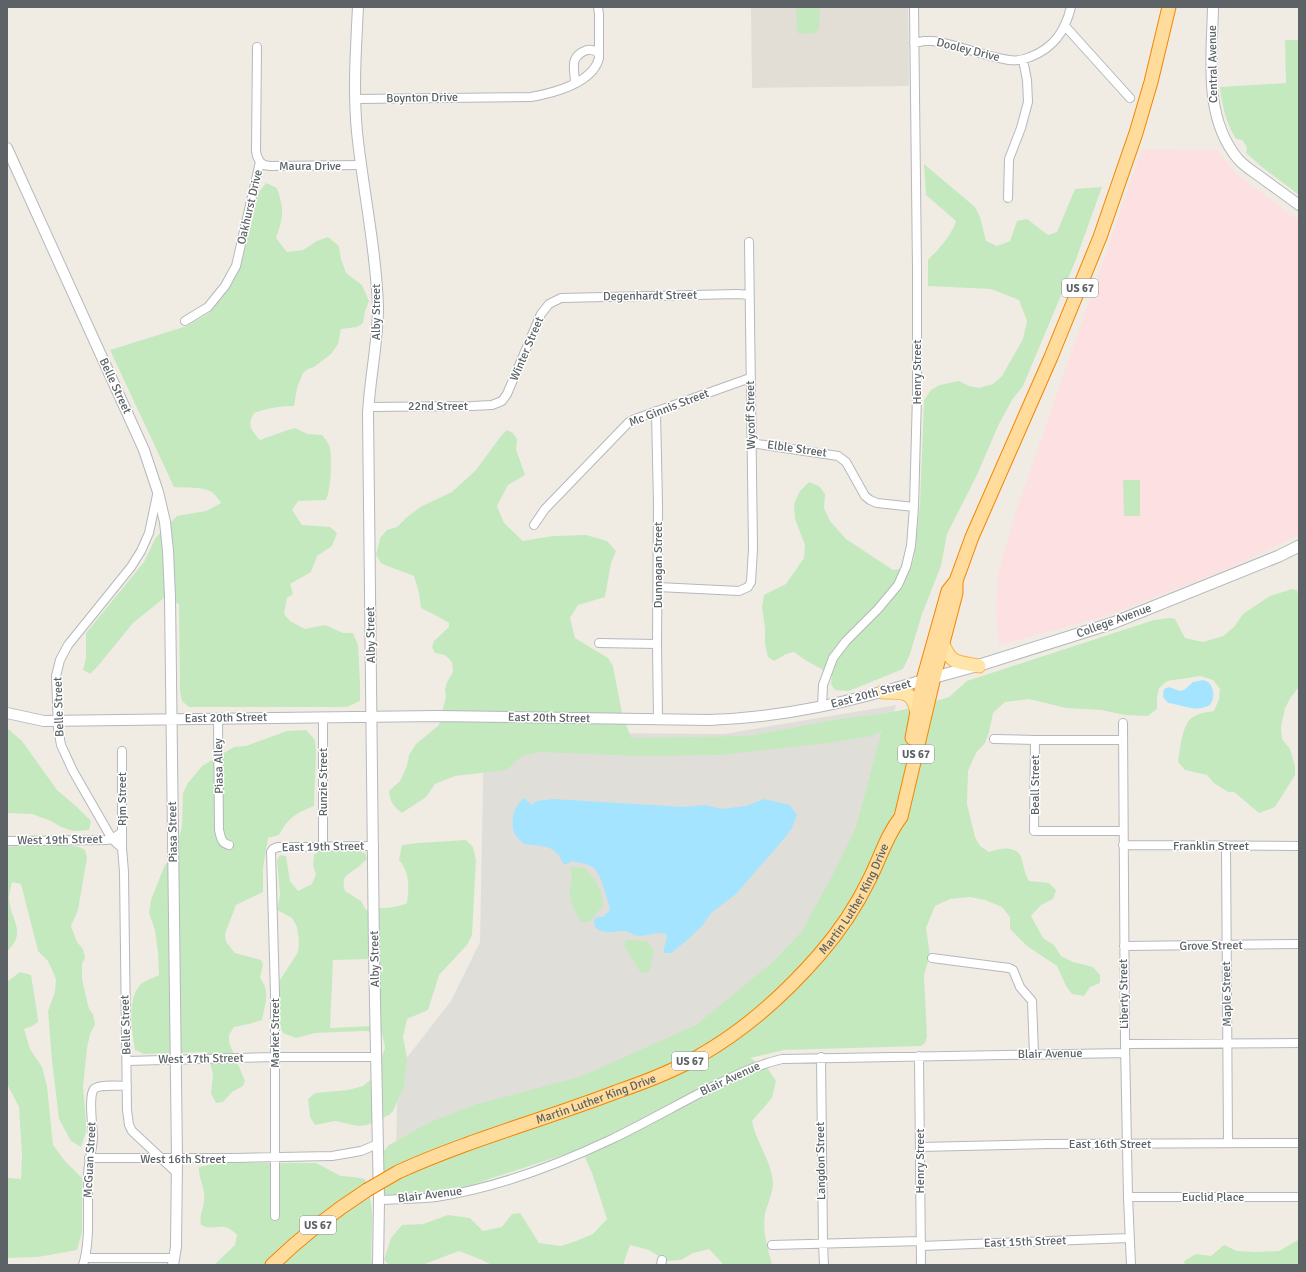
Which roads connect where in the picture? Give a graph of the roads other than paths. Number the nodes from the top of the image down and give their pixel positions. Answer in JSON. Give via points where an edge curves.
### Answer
{"nodes":[{"id":1,"x":358,"y":7,"type":"edge"},
{"id":2,"x":598,"y":7,"type":"edge"},
{"id":3,"x":914,"y":7,"type":"edge"},
{"id":4,"x":1071,"y":7,"type":"edge"},
{"id":5,"x":1169,"y":7,"type":"edge"},
{"id":6,"x":1213,"y":7,"type":"edge"},
{"id":7,"x":1065,"y":26,"type":"junction"},
{"id":8,"x":914,"y":43,"type":"junction"},
{"id":9,"x":257,"y":46,"type":"dead end"},
{"id":10,"x":599,"y":54,"type":"junction"},
{"id":11,"x":1023,"y":60,"type":"junction"},
{"id":12,"x":575,"y":83,"type":"junction"},
{"id":13,"x":1130,"y":98,"type":"dead end"},
{"id":14,"x":356,"y":99,"type":"junction"},
{"id":15,"x":7,"y":148,"type":"edge"},
{"id":16,"x":260,"y":162,"type":"junction"},
{"id":17,"x":361,"y":165,"type":"junction"},
{"id":18,"x":1008,"y":198,"type":"dead end"},
{"id":19,"x":1299,"y":205,"type":"edge"},
{"id":20,"x":749,"y":242,"type":"dead end"},
{"id":21,"x":749,"y":295,"type":"junction"},
{"id":22,"x":552,"y":302,"type":"joint"},
{"id":23,"x":185,"y":322,"type":"dead end"},
{"id":24,"x":750,"y":378,"type":"junction"},
{"id":25,"x":506,"y":398,"type":"joint"},
{"id":26,"x":369,"y":406,"type":"junction"},
{"id":27,"x":656,"y":411,"type":"junction"},
{"id":28,"x":751,"y":443,"type":"junction"},
{"id":29,"x":158,"y":492,"type":"junction"},
{"id":30,"x":914,"y":507,"type":"junction"},
{"id":31,"x":534,"y":525,"type":"dead end"},
{"id":32,"x":1297,"y":549,"type":"edge"},
{"id":33,"x":956,"y":581,"type":"junction"},
{"id":34,"x":658,"y":587,"type":"junction"},
{"id":35,"x":598,"y":643,"type":"dead end"},
{"id":36,"x":657,"y":644,"type":"junction"},
{"id":37,"x":943,"y":644,"type":"junction"},
{"id":38,"x":979,"y":666,"type":"junction"},
{"id":39,"x":929,"y":678,"type":"junction"},
{"id":40,"x":883,"y":692,"type":"junction"},
{"id":41,"x":822,"y":707,"type":"junction"},
{"id":42,"x":917,"y":712,"type":"junction"},
{"id":43,"x":7,"y":713,"type":"edge"},
{"id":44,"x":372,"y":716,"type":"junction"},
{"id":45,"x":323,"y":717,"type":"junction"},
{"id":46,"x":218,"y":718,"type":"junction"},
{"id":47,"x":171,"y":719,"type":"junction"},
{"id":48,"x":58,"y":720,"type":"junction"},
{"id":49,"x":658,"y":720,"type":"junction"},
{"id":50,"x":1123,"y":723,"type":"dead end"},
{"id":51,"x":994,"y":739,"type":"dead end"},
{"id":52,"x":1035,"y":740,"type":"junction"},
{"id":53,"x":1122,"y":740,"type":"junction"},
{"id":54,"x":122,"y":751,"type":"dead end"},
{"id":55,"x":892,"y":829,"type":"junction"},
{"id":56,"x":1123,"y":831,"type":"junction"},
{"id":57,"x":122,"y":832,"type":"junction"},
{"id":58,"x":112,"y":839,"type":"junction"},
{"id":59,"x":7,"y":841,"type":"edge"},
{"id":60,"x":229,"y":845,"type":"dead end"},
{"id":61,"x":1123,"y":845,"type":"junction"},
{"id":62,"x":374,"y":846,"type":"junction"},
{"id":63,"x":1226,"y":846,"type":"junction"},
{"id":64,"x":1299,"y":846,"type":"edge"},
{"id":65,"x":323,"y":847,"type":"junction"},
{"id":66,"x":122,"y":848,"type":"junction"},
{"id":67,"x":272,"y":849,"type":"joint"},
{"id":68,"x":1299,"y":944,"type":"edge"},
{"id":69,"x":1124,"y":946,"type":"junction"},
{"id":70,"x":1226,"y":946,"type":"junction"},
{"id":71,"x":932,"y":958,"type":"dead end"},
{"id":72,"x":1228,"y":1043,"type":"junction"},
{"id":73,"x":1299,"y":1043,"type":"edge"},
{"id":74,"x":1125,"y":1044,"type":"junction"},
{"id":75,"x":1125,"y":1053,"type":"junction"},
{"id":76,"x":1034,"y":1054,"type":"junction"},
{"id":77,"x":376,"y":1056,"type":"junction"},
{"id":78,"x":919,"y":1056,"type":"junction"},
{"id":79,"x":274,"y":1057,"type":"junction"},
{"id":80,"x":821,"y":1057,"type":"junction"},
{"id":81,"x":176,"y":1060,"type":"junction"},
{"id":82,"x":127,"y":1061,"type":"junction"},
{"id":83,"x":127,"y":1086,"type":"junction"},
{"id":84,"x":1299,"y":1142,"type":"edge"},
{"id":85,"x":1127,"y":1143,"type":"junction"},
{"id":86,"x":1228,"y":1143,"type":"junction"},
{"id":87,"x":378,"y":1144,"type":"junction"},
{"id":88,"x":920,"y":1147,"type":"junction"},
{"id":89,"x":276,"y":1157,"type":"junction"},
{"id":90,"x":89,"y":1158,"type":"junction"},
{"id":91,"x":161,"y":1159,"type":"junction"},
{"id":92,"x":177,"y":1159,"type":"junction"},
{"id":93,"x":177,"y":1174,"type":"junction"},
{"id":94,"x":1128,"y":1197,"type":"junction"},
{"id":95,"x":1299,"y":1197,"type":"edge"},
{"id":96,"x":379,"y":1200,"type":"junction"},
{"id":97,"x":275,"y":1216,"type":"dead end"},
{"id":98,"x":1129,"y":1238,"type":"junction"},
{"id":99,"x":921,"y":1243,"type":"junction"},
{"id":100,"x":823,"y":1244,"type":"junction"},
{"id":101,"x":772,"y":1245,"type":"dead end"},
{"id":102,"x":84,"y":1262,"type":"edge"},
{"id":103,"x":173,"y":1262,"type":"edge"},
{"id":104,"x":272,"y":1265,"type":"edge"},
{"id":105,"x":378,"y":1265,"type":"edge"},
{"id":106,"x":824,"y":1265,"type":"edge"},
{"id":107,"x":921,"y":1265,"type":"edge"},
{"id":108,"x":1131,"y":1265,"type":"edge"}],
"edges":[{"from":1,"to":14,"type":"street","name":"Alby Street"},
{"from":2,"to":10,"type":"street"},
{"from":3,"to":8,"type":"street","name":"Henry Street"},
{"from":4,"to":7,"type":"street","name":"Dooley Drive"},
{"from":5,"to":33,"type":"highway","number":"US 67","via":[[1136,133],[1110,211],[972,537]]},
{"from":6,"to":19,"type":"street","name":"Central Avenue","via":[[1212,94],[1214,111],[1221,130],[1238,160]]},
{"from":7,"to":11,"type":"street","name":"Dooley Drive","via":[[1051,46]]},
{"from":7,"to":13,"type":"street"},
{"from":8,"to":11,"type":"street","name":"Dooley Drive","via":[[933,41],[1009,60]]},
{"from":8,"to":30,"type":"street","name":"Henry Street","via":[[917,395]]},
{"from":9,"to":16,"type":"street","name":"Oakhurst Drive","via":[[256,151]]},
{"from":10,"to":12,"type":"street","name":"Boynton Drive","via":[[594,70]]},
{"from":10,"to":12,"type":"street","via":[[591,50],[576,58],[573,68]]},
{"from":11,"to":18,"type":"street","via":[[1028,102],[1009,159]]},
{"from":12,"to":14,"type":"street","name":"Boynton Drive","via":[[531,97]]},
{"from":14,"to":17,"type":"street","name":"Alby Street"},
{"from":15,"to":29,"type":"street","name":"Belle Street","via":[[144,450]]},
{"from":16,"to":17,"type":"street","name":"Maura Drive","via":[[270,166]]},
{"from":16,"to":23,"type":"street","name":"Oakhurst Drive","via":[[236,266],[225,286],[208,307]]},
{"from":17,"to":26,"type":"street","name":"Alby Street","via":[[378,307]]},
{"from":20,"to":21,"type":"street","name":"Wycoff Street"},
{"from":21,"to":22,"type":"street","name":"Degenhardt Street","via":[[571,297]]},
{"from":21,"to":24,"type":"street","name":"Wycoff Street"},
{"from":22,"to":25,"type":"street","name":"Winter Street","via":[[538,322]]},
{"from":24,"to":27,"type":"street","name":"Mc Ginnis Street"},
{"from":24,"to":28,"type":"street","name":"Wycoff Street"},
{"from":25,"to":26,"type":"street","name":"22nd Street","via":[[498,403],[478,406]]},
{"from":26,"to":44,"type":"street","name":"Alby Street"},
{"from":27,"to":31,"type":"street","name":"Mc Ginnis Street","via":[[623,427],[545,509]]},
{"from":27,"to":34,"type":"street","name":"Dunnagan Street"},
{"from":28,"to":30,"type":"street","name":"Elble Street","via":[[838,456],[846,462],[865,496],[870,500]]},
{"from":28,"to":34,"type":"street","name":"Wycoff Street","via":[[753,556],[752,577],[748,586],[739,591]]},
{"from":29,"to":47,"type":"street","name":"Piasa Street","via":[[168,551]]},
{"from":29,"to":48,"type":"street","name":"Belle Street","via":[[149,533],[141,551],[68,645],[60,660],[56,685]]},
{"from":30,"to":41,"type":"street","name":"Henry Street","via":[[911,546],[902,577],[891,594],[836,652],[823,685]]},
{"from":32,"to":38,"type":"main road","name":"College Avenue","via":[[1113,623]]},
{"from":33,"to":37,"type":"highway","number":"US 67","via":[[956,593]]},
{"from":33,"to":39,"type":"highway","number":"US 67","via":[[948,591]]},
{"from":34,"to":36,"type":"street","name":"Dunnagan Street"},
{"from":35,"to":36,"type":"street"},
{"from":36,"to":49,"type":"street","name":"Dunnagan Street"},
{"from":37,"to":38,"type":"main road","via":[[949,657],[954,661]]},
{"from":37,"to":39,"type":"highway","number":"US 67"},
{"from":38,"to":39,"type":"main road","name":"College Avenue"},
{"from":39,"to":40,"type":"street","name":"East 20th Street"},
{"from":39,"to":42,"type":"highway","number":"US 67"},
{"from":39,"to":55,"type":"highway","number":"US 67","via":[[901,817]]},
{"from":40,"to":41,"type":"street","name":"East 20th Street"},
{"from":40,"to":42,"type":"main road","via":[[908,694]]},
{"from":41,"to":49,"type":"street","name":"East 20th Street","via":[[734,719]]},
{"from":42,"to":55,"type":"highway","number":"US 67"},
{"from":43,"to":48,"type":"street","name":"East 20th Street","via":[[44,721]]},
{"from":44,"to":45,"type":"street","name":"East 20th Street"},
{"from":44,"to":49,"type":"street","name":"East 20th Street"},
{"from":44,"to":62,"type":"street","name":"Alby Street"},
{"from":45,"to":46,"type":"street","name":"East 20th Street"},
{"from":45,"to":65,"type":"street","name":"Runzie Street"},
{"from":46,"to":47,"type":"street","name":"East 20th Street"},
{"from":46,"to":60,"type":"street","name":"Piasa Alley","via":[[219,830],[221,840]]},
{"from":47,"to":48,"type":"street","name":"East 20th Street"},
{"from":47,"to":81,"type":"street","name":"Piasa Street"},
{"from":48,"to":58,"type":"street","name":"Belle Street","via":[[64,752]]},
{"from":50,"to":53,"type":"street","name":"Liberty Street"},
{"from":51,"to":52,"type":"street"},
{"from":52,"to":53,"type":"street"},
{"from":52,"to":56,"type":"street","name":"Beall Street","via":[[1034,831]]},
{"from":53,"to":56,"type":"street","name":"Liberty Street"},
{"from":54,"to":57,"type":"street","name":"Rjm Street"},
{"from":55,"to":104,"type":"highway","name":"Martin Luther King Drive","number":"US 67","bridge":true,"via":[[865,889],[829,942],[782,994],[722,1043],[678,1067],[629,1088],[440,1154],[398,1172],[325,1219]]},
{"from":56,"to":61,"type":"street","name":"Liberty Street"},
{"from":57,"to":58,"type":"street"},
{"from":57,"to":66,"type":"street","name":"Rjm Street"},
{"from":58,"to":59,"type":"street","name":"West 19th Street"},
{"from":58,"to":66,"type":"street","name":"Belle Street"},
{"from":61,"to":63,"type":"street","name":"Franklin Street"},
{"from":61,"to":69,"type":"street","name":"Liberty Street"},
{"from":62,"to":65,"type":"street","name":"East 19th Street"},
{"from":62,"to":77,"type":"street","name":"Alby Street"},
{"from":63,"to":64,"type":"street","name":"Franklin Street"},
{"from":63,"to":70,"type":"street","name":"Maple Street"},
{"from":65,"to":67,"type":"street","name":"East 19th Street"},
{"from":66,"to":82,"type":"street","name":"Belle Street"},
{"from":67,"to":79,"type":"street","name":"Market Street"},
{"from":68,"to":70,"type":"street","name":"Grove Street"},
{"from":69,"to":70,"type":"street","name":"Grove Street"},
{"from":69,"to":74,"type":"street","name":"Liberty Street"},
{"from":70,"to":72,"type":"street","name":"Maple Street"},
{"from":71,"to":76,"type":"street","via":[[1013,970],[1020,988],[1032,1001]]},
{"from":72,"to":73,"type":"street"},
{"from":72,"to":74,"type":"street"},
{"from":72,"to":86,"type":"street","name":"Maple Street"},
{"from":74,"to":75,"type":"street","name":"Liberty Street"},
{"from":75,"to":76,"type":"street","name":"Blair Avenue"},
{"from":75,"to":85,"type":"street","name":"Liberty Street"},
{"from":76,"to":78,"type":"street","name":"Blair Avenue"},
{"from":77,"to":79,"type":"street","name":"West 17th Street"},
{"from":77,"to":87,"type":"street","name":"Alby Street"},
{"from":78,"to":80,"type":"street","name":"Blair Avenue"},
{"from":78,"to":88,"type":"street","name":"Henry Street"},
{"from":79,"to":81,"type":"street","name":"West 17th Street"},
{"from":79,"to":89,"type":"street","name":"Market Street"},
{"from":80,"to":96,"type":"street","name":"Blair Avenue","via":[[782,1059],[753,1067],[612,1139],[513,1178],[453,1194]]},
{"from":80,"to":100,"type":"street","name":"Langdon Street"},
{"from":81,"to":82,"type":"street","name":"West 17th Street"},
{"from":81,"to":92,"type":"street","name":"Piasa Street"},
{"from":82,"to":83,"type":"street","name":"Belle Street"},
{"from":83,"to":90,"type":"street","name":"McGuan Street","via":[[94,1089],[91,1107],[93,1138]]},
{"from":83,"to":91,"type":"street","name":"Belle Street","via":[[129,1126]]},
{"from":84,"to":86,"type":"street","name":"East 16th Street"},
{"from":85,"to":86,"type":"street","name":"East 16th Street"},
{"from":85,"to":88,"type":"street","name":"East 16th Street"},
{"from":85,"to":94,"type":"street","name":"Liberty Street"},
{"from":87,"to":89,"type":"street","via":[[343,1155]]},
{"from":87,"to":96,"type":"street","name":"Alby Street"},
{"from":88,"to":99,"type":"street","name":"Henry Street"},
{"from":89,"to":92,"type":"street","name":"West 16th Street"},
{"from":89,"to":97,"type":"street","name":"Market Street"},
{"from":90,"to":91,"type":"street","name":"West 16th Street"},
{"from":90,"to":102,"type":"street","name":"McGuan Street","via":[[87,1251]]},
{"from":91,"to":92,"type":"street","name":"West 16th Street"},
{"from":91,"to":93,"type":"street","name":"Belle Street"},
{"from":92,"to":93,"type":"street","name":"Piasa Street"},
{"from":93,"to":103,"type":"street","via":[[176,1247]]},
{"from":94,"to":95,"type":"street","name":"Euclid Place"},
{"from":94,"to":98,"type":"street","name":"Liberty Street"},
{"from":96,"to":105,"type":"street","name":"Alby Street"},
{"from":98,"to":99,"type":"street","name":"East 15th Street"},
{"from":98,"to":108,"type":"street","name":"Liberty Street"},
{"from":99,"to":100,"type":"street","name":"East 15th Street"},
{"from":99,"to":107,"type":"street","name":"Henry Street"},
{"from":100,"to":101,"type":"street","name":"East 15th Street"},
{"from":100,"to":106,"type":"street","name":"Langdon Street"},
{"from":102,"to":103,"type":"street"}]}
